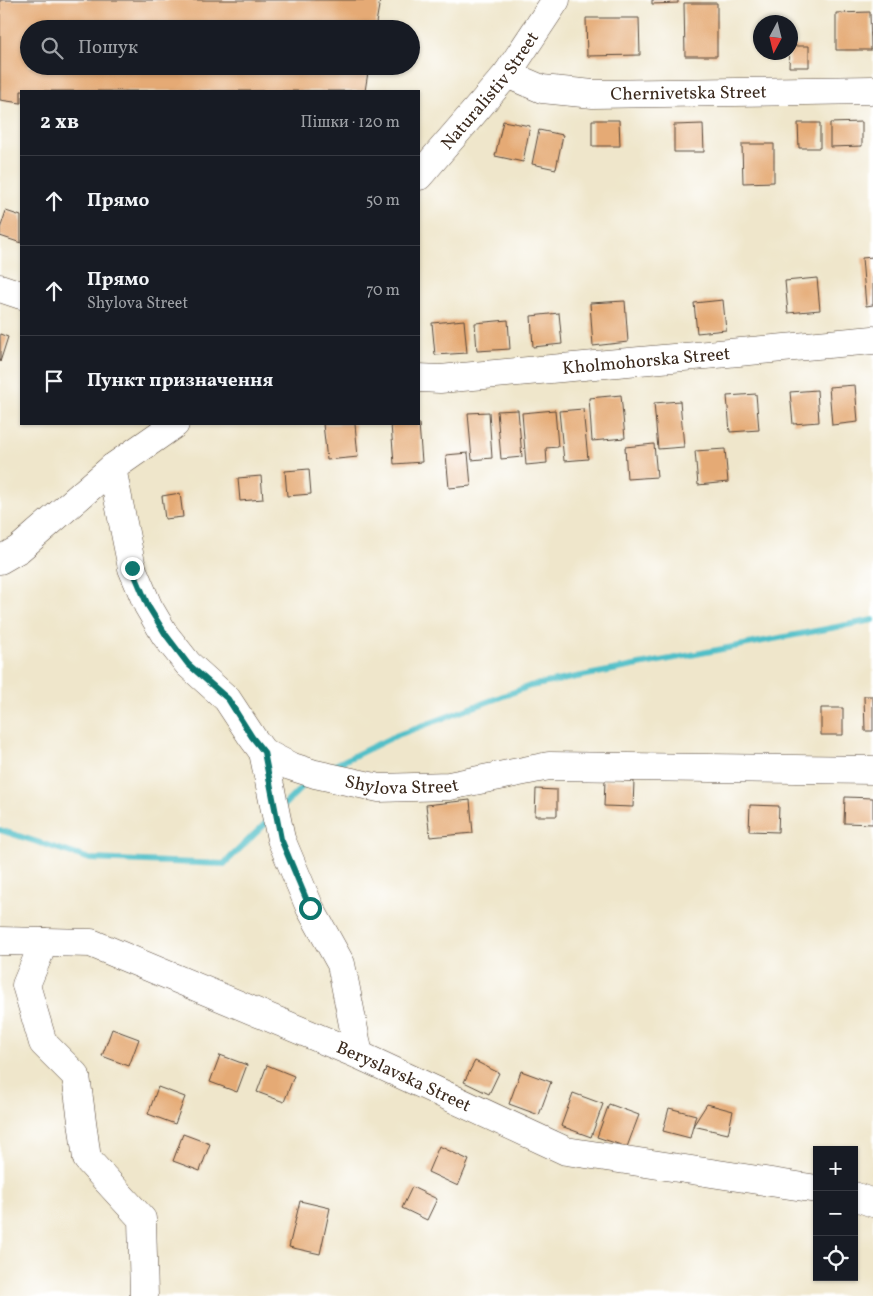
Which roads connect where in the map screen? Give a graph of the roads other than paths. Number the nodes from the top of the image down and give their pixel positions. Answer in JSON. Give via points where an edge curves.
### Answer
{"nodes":[{"id":1,"x":556,"y":0,"type":"edge"},
{"id":2,"x":507,"y":74,"type":"junction"},
{"id":3,"x":873,"y":90,"type":"edge"},
{"id":4,"x":420,"y":175,"type":"edge"},
{"id":5,"x":0,"y":288,"type":"edge"},
{"id":6,"x":20,"y":295,"type":"edge"},
{"id":7,"x":873,"y":340,"type":"edge"},
{"id":8,"x":420,"y":378,"type":"edge"},
{"id":9,"x":174,"y":425,"type":"edge"},
{"id":10,"x":112,"y":468,"type":"junction"},
{"id":11,"x":0,"y":560,"type":"edge"},
{"id":12,"x":264,"y":752,"type":"junction"},
{"id":13,"x":873,"y":770,"type":"edge"},
{"id":14,"x":0,"y":941,"type":"edge"},
{"id":15,"x":44,"y":942,"type":"junction"},
{"id":16,"x":359,"y":1055,"type":"junction"},
{"id":17,"x":813,"y":1188,"type":"edge"},
{"id":18,"x":858,"y":1197,"type":"edge"},
{"id":19,"x":873,"y":1203,"type":"edge"},
{"id":20,"x":144,"y":1296,"type":"edge"}],
"edges":[{"from":1,"to":2,"type":"street","name":"Naturalistiv Street"},
{"from":2,"to":3,"type":"street","name":"Chernivetska Street","via":[[542,88],[593,94]]},
{"from":2,"to":4,"type":"street","name":"Naturalistiv Street"},
{"from":5,"to":6,"type":"street"},
{"from":7,"to":8,"type":"street","name":"Kholmohorska Street"},
{"from":9,"to":10,"type":"street"},
{"from":10,"to":11,"type":"street","via":[[19,549]]},
{"from":10,"to":12,"type":"street","name":"Shylova Street","via":[[132,568],[148,606],[188,664],[228,699]]},
{"from":12,"to":13,"type":"street","name":"Shylova Street","via":[[290,766],[315,774],[379,788],[449,786],[549,766]]},
{"from":12,"to":16,"type":"street","via":[[281,839],[310,908],[341,964]]},
{"from":14,"to":15,"type":"street","name":"Beryslavska Street"},
{"from":15,"to":16,"type":"street","name":"Beryslavska Street","via":[[91,943]]},
{"from":15,"to":20,"type":"street","via":[[26,985],[43,1043],[76,1076],[86,1159],[142,1219]]},
{"from":16,"to":17,"type":"street","name":"Beryslavska Street","via":[[566,1151]]},
{"from":18,"to":19,"type":"street"}]}
